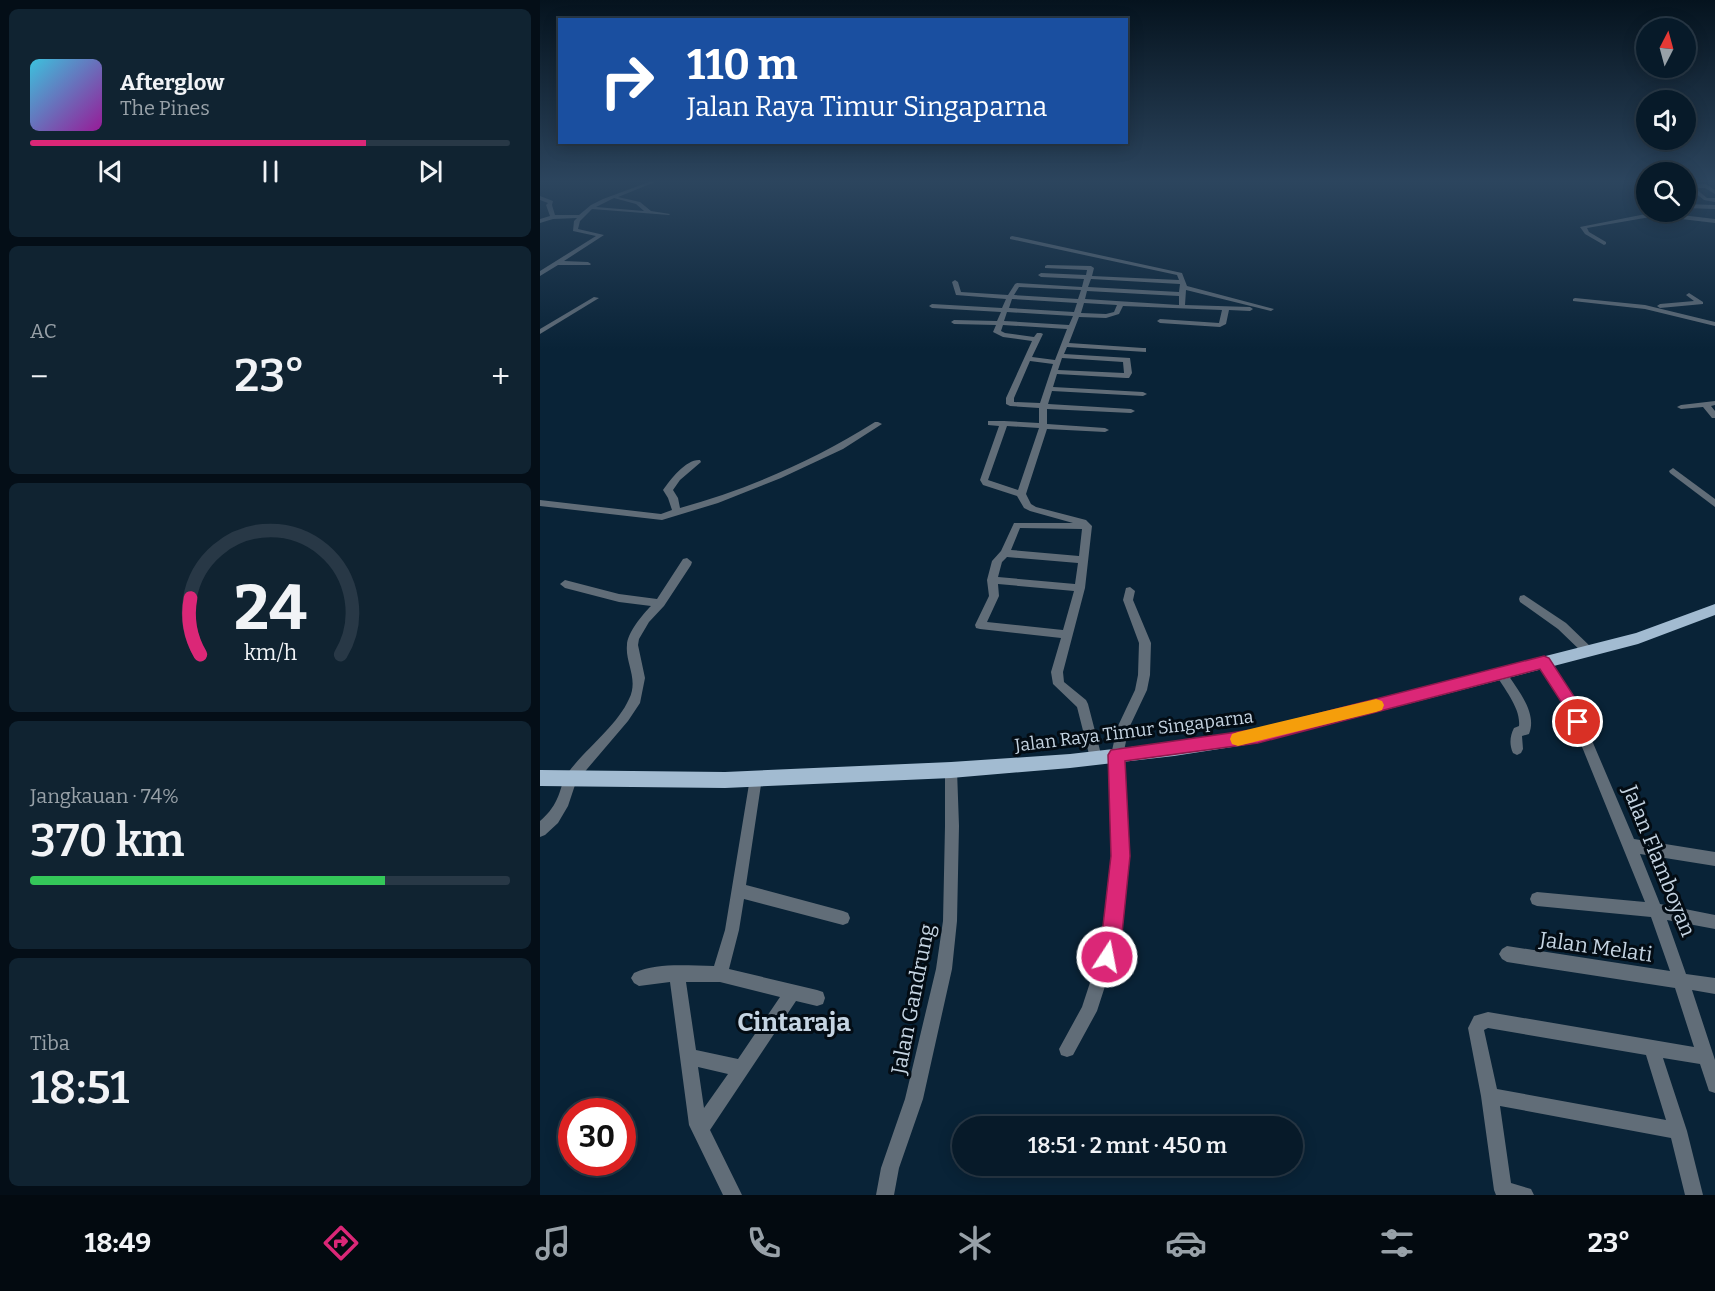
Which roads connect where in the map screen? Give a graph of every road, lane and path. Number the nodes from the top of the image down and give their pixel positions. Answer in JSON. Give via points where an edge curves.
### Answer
{"nodes":[{"id":1,"x":598,"y":238,"type":"edge"},
{"id":2,"x":1012,"y":238,"type":"dead end"},
{"id":3,"x":1595,"y":238,"type":"edge"},
{"id":4,"x":1604,"y":243,"type":"dead end"},
{"id":5,"x":557,"y":263,"type":"junction"},
{"id":6,"x":588,"y":264,"type":"dead end"},
{"id":7,"x":1044,"y":271,"type":"dead end"},
{"id":8,"x":540,"y":274,"type":"edge"},
{"id":9,"x":1087,"y":278,"type":"junction"},
{"id":10,"x":955,"y":282,"type":"dead end"},
{"id":11,"x":981,"y":285,"type":"dead end"},
{"id":12,"x":1182,"y":288,"type":"junction"},
{"id":13,"x":1085,"y":289,"type":"junction"},
{"id":14,"x":979,"y":295,"type":"junction"},
{"id":15,"x":1689,"y":295,"type":"dead end"},
{"id":16,"x":1010,"y":297,"type":"junction"},
{"id":17,"x":596,"y":298,"type":"dead end"},
{"id":18,"x":1575,"y":300,"type":"dead end"},
{"id":19,"x":1081,"y":301,"type":"junction"},
{"id":20,"x":1618,"y":301,"type":"dead end"},
{"id":21,"x":1121,"y":303,"type":"junction"},
{"id":22,"x":932,"y":306,"type":"dead end"},
{"id":23,"x":1646,"y":306,"type":"junction"},
{"id":24,"x":1182,"y":307,"type":"junction"},
{"id":25,"x":1226,"y":308,"type":"junction"},
{"id":26,"x":1005,"y":310,"type":"junction"},
{"id":27,"x":1077,"y":314,"type":"junction"},
{"id":28,"x":1160,"y":321,"type":"dead end"},
{"id":29,"x":954,"y":322,"type":"dead end"},
{"id":30,"x":1000,"y":323,"type":"junction"},
{"id":31,"x":1715,"y":324,"type":"edge"},
{"id":32,"x":1043,"y":325,"type":"junction"},
{"id":33,"x":1071,"y":327,"type":"junction"},
{"id":34,"x":540,"y":332,"type":"edge"},
{"id":35,"x":1036,"y":339,"type":"junction"},
{"id":36,"x":1064,"y":345,"type":"junction"},
{"id":37,"x":1143,"y":350,"type":"dead end"},
{"id":38,"x":1028,"y":359,"type":"junction"},
{"id":39,"x":1057,"y":364,"type":"junction"},
{"id":40,"x":1049,"y":389,"type":"junction"},
{"id":41,"x":1143,"y":394,"type":"dead end"},
{"id":42,"x":1715,"y":403,"type":"edge"},
{"id":43,"x":1705,"y":404,"type":"junction"},
{"id":44,"x":1044,"y":406,"type":"junction"},
{"id":45,"x":1681,"y":407,"type":"dead end"},
{"id":46,"x":1131,"y":411,"type":"dead end"},
{"id":47,"x":1715,"y":416,"type":"edge"},
{"id":48,"x":878,"y":423,"type":"dead end"},
{"id":49,"x":991,"y":423,"type":"dead end"},
{"id":50,"x":1004,"y":423,"type":"junction"},
{"id":51,"x":1042,"y":426,"type":"junction"},
{"id":52,"x":1105,"y":430,"type":"dead end"},
{"id":53,"x":697,"y":462,"type":"dead end"},
{"id":54,"x":1673,"y":471,"type":"dead end"},
{"id":55,"x":1021,"y":494,"type":"junction"},
{"id":56,"x":540,"y":503,"type":"edge"},
{"id":57,"x":1715,"y":504,"type":"edge"},
{"id":58,"x":675,"y":510,"type":"junction"},
{"id":59,"x":1087,"y":526,"type":"junction"},
{"id":60,"x":1005,"y":553,"type":"junction"},
{"id":61,"x":1083,"y":560,"type":"junction"},
{"id":62,"x":687,"y":562,"type":"dead end"},
{"id":63,"x":992,"y":580,"type":"junction"},
{"id":64,"x":565,"y":584,"type":"dead end"},
{"id":65,"x":1080,"y":588,"type":"junction"},
{"id":66,"x":1130,"y":591,"type":"dead end"},
{"id":67,"x":1524,"y":600,"type":"dead end"},
{"id":68,"x":660,"y":603,"type":"junction"},
{"id":69,"x":1715,"y":609,"type":"edge"},
{"id":70,"x":1068,"y":635,"type":"junction"},
{"id":71,"x":1588,"y":651,"type":"junction"},
{"id":72,"x":1544,"y":662,"type":"junction"},
{"id":73,"x":1501,"y":673,"type":"junction"},
{"id":74,"x":1517,"y":749,"type":"dead end"},
{"id":75,"x":1117,"y":755,"type":"junction"},
{"id":76,"x":1096,"y":758,"type":"junction"},
{"id":77,"x":951,"y":770,"type":"junction"},
{"id":78,"x":540,"y":778,"type":"edge"},
{"id":79,"x":756,"y":778,"type":"junction"},
{"id":80,"x":571,"y":779,"type":"junction"},
{"id":81,"x":540,"y":830,"type":"edge"},
{"id":82,"x":1629,"y":845,"type":"junction"},
{"id":83,"x":1715,"y":859,"type":"edge"},
{"id":84,"x":738,"y":890,"type":"junction"},
{"id":85,"x":1537,"y":899,"type":"dead end"},
{"id":86,"x":1656,"y":910,"type":"junction"},
{"id":87,"x":843,"y":918,"type":"dead end"},
{"id":88,"x":1715,"y":922,"type":"edge"},
{"id":89,"x":1507,"y":954,"type":"dead end"},
{"id":90,"x":676,"y":973,"type":"junction"},
{"id":91,"x":720,"y":974,"type":"junction"},
{"id":92,"x":639,"y":978,"type":"dead end"},
{"id":93,"x":1681,"y":981,"type":"junction"},
{"id":94,"x":1715,"y":986,"type":"edge"},
{"id":95,"x":793,"y":992,"type":"junction"},
{"id":96,"x":817,"y":998,"type":"dead end"},
{"id":97,"x":1067,"y":1049,"type":"dead end"},
{"id":98,"x":1652,"y":1049,"type":"junction"},
{"id":99,"x":688,"y":1057,"type":"junction"},
{"id":100,"x":1706,"y":1057,"type":"junction"},
{"id":101,"x":741,"y":1068,"type":"junction"},
{"id":102,"x":1715,"y":1084,"type":"edge"},
{"id":103,"x":1490,"y":1096,"type":"junction"},
{"id":104,"x":700,"y":1129,"type":"junction"},
{"id":105,"x":1678,"y":1131,"type":"junction"},
{"id":106,"x":1503,"y":1192,"type":"edge"},
{"id":107,"x":733,"y":1195,"type":"edge"},
{"id":108,"x":885,"y":1195,"type":"edge"},
{"id":109,"x":1526,"y":1195,"type":"edge"},
{"id":110,"x":1694,"y":1195,"type":"edge"}],
"edges":[{"from":1,"to":5,"type":"street"},
{"from":2,"to":12,"type":"street","via":[[1180,274]]},
{"from":3,"to":4,"type":"street"},
{"from":5,"to":6,"type":"street"},
{"from":5,"to":8,"type":"street"},
{"from":7,"to":9,"type":"street","via":[[1091,268]]},
{"from":9,"to":12,"type":"street"},
{"from":9,"to":13,"type":"street"},
{"from":10,"to":14,"type":"street","via":[[956,293]]},
{"from":11,"to":14,"type":"street"},
{"from":12,"to":13,"type":"street"},
{"from":12,"to":24,"type":"street"},
{"from":12,"to":25,"type":"street","via":[[1271,309]]},
{"from":13,"to":16,"type":"street","via":[[1017,285]]},
{"from":13,"to":19,"type":"street"},
{"from":14,"to":16,"type":"street"},
{"from":15,"to":23,"type":"street","via":[[1701,303]]},
{"from":16,"to":19,"type":"street"},
{"from":16,"to":26,"type":"street"},
{"from":17,"to":34,"type":"street"},
{"from":18,"to":23,"type":"street"},
{"from":19,"to":21,"type":"street"},
{"from":19,"to":27,"type":"street"},
{"from":20,"to":23,"type":"street"},
{"from":21,"to":24,"type":"street"},
{"from":21,"to":27,"type":"street","via":[[1114,315]]},
{"from":22,"to":26,"type":"street"},
{"from":23,"to":31,"type":"street"},
{"from":24,"to":25,"type":"street"},
{"from":25,"to":28,"type":"street","via":[[1220,325]]},
{"from":26,"to":27,"type":"street"},
{"from":26,"to":30,"type":"street"},
{"from":27,"to":33,"type":"street"},
{"from":29,"to":30,"type":"street"},
{"from":30,"to":32,"type":"street"},
{"from":30,"to":35,"type":"street","via":[[998,334]]},
{"from":32,"to":33,"type":"street"},
{"from":32,"to":35,"type":"street"},
{"from":33,"to":36,"type":"street"},
{"from":35,"to":38,"type":"street"},
{"from":36,"to":37,"type":"street"},
{"from":36,"to":39,"type":"street"},
{"from":38,"to":39,"type":"street"},
{"from":38,"to":44,"type":"street","via":[[1009,402]]},
{"from":39,"to":39,"type":"street","via":[[1127,360],[1128,373],[1126,376]]},
{"from":39,"to":40,"type":"street"},
{"from":40,"to":41,"type":"street"},
{"from":40,"to":44,"type":"street"},
{"from":42,"to":43,"type":"street"},
{"from":43,"to":45,"type":"street"},
{"from":43,"to":47,"type":"street"},
{"from":44,"to":46,"type":"street"},
{"from":44,"to":51,"type":"street"},
{"from":48,"to":58,"type":"street","via":[[855,439],[782,473],[713,502]]},
{"from":49,"to":50,"type":"street"},
{"from":50,"to":51,"type":"street"},
{"from":50,"to":55,"type":"street","via":[[984,480]]},
{"from":51,"to":52,"type":"street"},
{"from":51,"to":55,"type":"street"},
{"from":53,"to":58,"type":"street","via":[[668,490],[674,498]]},
{"from":54,"to":57,"type":"street"},
{"from":55,"to":59,"type":"street","via":[[1033,509]]},
{"from":56,"to":58,"type":"street","via":[[662,517]]},
{"from":59,"to":60,"type":"street","via":[[1017,525]]},
{"from":59,"to":61,"type":"street"},
{"from":60,"to":61,"type":"street"},
{"from":60,"to":63,"type":"street","via":[[998,557]]},
{"from":61,"to":65,"type":"street"},
{"from":62,"to":68,"type":"street"},
{"from":63,"to":65,"type":"street"},
{"from":63,"to":70,"type":"street","via":[[994,596],[980,625]]},
{"from":64,"to":68,"type":"street","via":[[619,598]]},
{"from":65,"to":70,"type":"street"},
{"from":66,"to":75,"type":"street","via":[[1128,600],[1145,643],[1144,675],[1122,728]]},
{"from":67,"to":71,"type":"street","via":[[1562,626]]},
{"from":68,"to":80,"type":"street","via":[[639,626],[632,645],[639,678],[636,699]]},
{"from":69,"to":71,"type":"main road","name":"Jalan Raya Timur Singaparna","via":[[1638,638]]},
{"from":70,"to":76,"type":"street","via":[[1057,672],[1059,684],[1082,704]]},
{"from":71,"to":72,"type":"main road","name":"Jalan Raya Timur Singaparna"},
{"from":72,"to":73,"type":"main road","name":"Jalan Raya Timur Singaparna"},
{"from":72,"to":82,"type":"street","name":"Jalan Flamboyan","via":[[1570,703]]},
{"from":73,"to":74,"type":"street","via":[[1526,720],[1525,730],[1515,736]]},
{"from":73,"to":75,"type":"main road","name":"Jalan Raya Timur Singaparna","via":[[1258,736]]},
{"from":75,"to":76,"type":"main road","name":"Jalan Raya Timur Singaparna"},
{"from":75,"to":97,"type":"street","via":[[1120,856],[1111,943],[1089,1011]]},
{"from":76,"to":77,"type":"main road","name":"Jalan Raya Timur Singaparna"},
{"from":77,"to":79,"type":"main road","name":"Jalan Raya Timur Singaparna"},
{"from":77,"to":108,"type":"street","name":"Jalan Gandrung","via":[[950,921],[944,969],[914,1099],[890,1168]]},
{"from":78,"to":80,"type":"main road","name":"Jalan Raya Timur Singaparna"},
{"from":79,"to":80,"type":"main road","name":"Jalan Raya Timur Singaparna"},
{"from":79,"to":84,"type":"street"},
{"from":80,"to":81,"type":"street","via":[[563,802]]},
{"from":82,"to":83,"type":"street"},
{"from":82,"to":86,"type":"street","name":"Jalan Flamboyan"},
{"from":84,"to":87,"type":"street"},
{"from":84,"to":91,"type":"street"},
{"from":85,"to":86,"type":"street"},
{"from":86,"to":88,"type":"street"},
{"from":86,"to":93,"type":"street","name":"Jalan Flamboyan"},
{"from":89,"to":93,"type":"street","name":"Jalan Melati"},
{"from":90,"to":91,"type":"street"},
{"from":90,"to":92,"type":"street"},
{"from":90,"to":99,"type":"street"},
{"from":91,"to":95,"type":"street"},
{"from":93,"to":94,"type":"street","name":"Jalan Melati"},
{"from":93,"to":100,"type":"street","name":"Jalan Flamboyan"},
{"from":95,"to":96,"type":"street"},
{"from":95,"to":101,"type":"street"},
{"from":98,"to":100,"type":"street"},
{"from":98,"to":103,"type":"street","via":[[1483,1021],[1476,1028]]},
{"from":98,"to":105,"type":"street"},
{"from":99,"to":101,"type":"street"},
{"from":99,"to":104,"type":"street"},
{"from":100,"to":102,"type":"street","name":"Jalan Flamboyan"},
{"from":101,"to":104,"type":"street"},
{"from":103,"to":105,"type":"street"},
{"from":103,"to":106,"type":"street"},
{"from":104,"to":107,"type":"street"},
{"from":105,"to":110,"type":"street"},
{"from":106,"to":109,"type":"street"}]}
